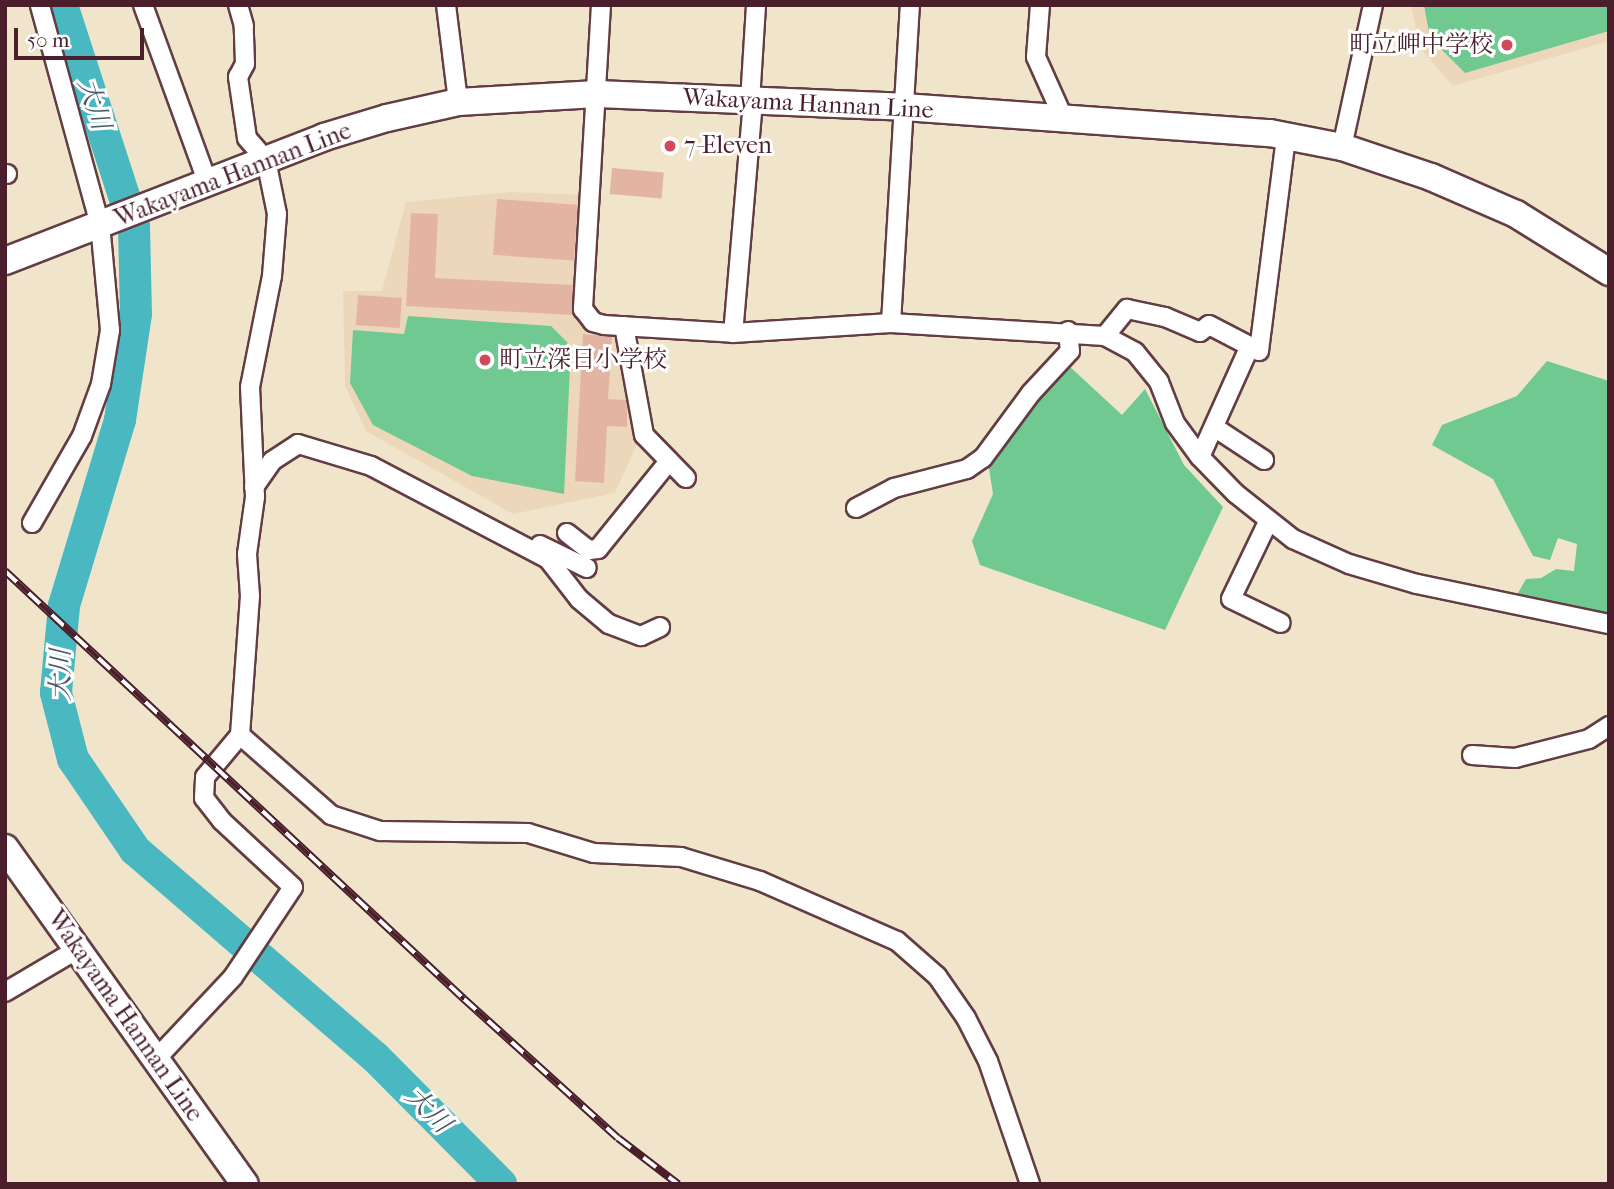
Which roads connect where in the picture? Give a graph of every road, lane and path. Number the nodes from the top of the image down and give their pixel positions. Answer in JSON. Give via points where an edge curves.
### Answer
{"nodes":[{"id":1,"x":40,"y":5,"type":"edge"},
{"id":2,"x":143,"y":5,"type":"edge"},
{"id":3,"x":238,"y":5,"type":"edge"},
{"id":4,"x":446,"y":5,"type":"edge"},
{"id":5,"x":601,"y":5,"type":"edge"},
{"id":6,"x":756,"y":5,"type":"edge"},
{"id":7,"x":910,"y":5,"type":"edge"},
{"id":8,"x":1040,"y":5,"type":"edge"},
{"id":9,"x":1373,"y":5,"type":"edge"},
{"id":10,"x":597,"y":94,"type":"junction"},
{"id":11,"x":752,"y":101,"type":"junction"},
{"id":12,"x":458,"y":102,"type":"junction"},
{"id":13,"x":904,"y":107,"type":"junction"},
{"id":14,"x":1063,"y":117,"type":"junction"},
{"id":15,"x":1286,"y":136,"type":"junction"},
{"id":16,"x":1342,"y":147,"type":"junction"},
{"id":17,"x":266,"y":160,"type":"junction"},
{"id":18,"x":208,"y":184,"type":"junction"},
{"id":19,"x":104,"y":224,"type":"junction"},
{"id":20,"x":5,"y":261,"type":"edge"},
{"id":21,"x":1609,"y":272,"type":"edge"},
{"id":22,"x":891,"y":323,"type":"junction"},
{"id":23,"x":624,"y":326,"type":"junction"},
{"id":24,"x":1068,"y":331,"type":"junction"},
{"id":25,"x":733,"y":333,"type":"junction"},
{"id":26,"x":1105,"y":336,"type":"junction"},
{"id":27,"x":1250,"y":346,"type":"junction"},
{"id":28,"x":1214,"y":427,"type":"junction"},
{"id":29,"x":1200,"y":457,"type":"junction"},
{"id":30,"x":1264,"y":460,"type":"dead end"},
{"id":31,"x":669,"y":461,"type":"junction"},
{"id":32,"x":686,"y":478,"type":"dead end"},
{"id":33,"x":254,"y":487,"type":"junction"},
{"id":34,"x":856,"y":508,"type":"dead end"},
{"id":35,"x":1268,"y":522,"type":"junction"},
{"id":36,"x":32,"y":523,"type":"dead end"},
{"id":37,"x":567,"y":533,"type":"dead end"},
{"id":38,"x":503,"y":538,"type":"junction"},
{"id":39,"x":587,"y":568,"type":"dead end"},
{"id":40,"x":1281,"y":623,"type":"dead end"},
{"id":41,"x":1609,"y":624,"type":"edge"},
{"id":42,"x":660,"y":627,"type":"dead end"},
{"id":43,"x":1609,"y":726,"type":"edge"},
{"id":44,"x":240,"y":735,"type":"junction"},
{"id":45,"x":1472,"y":755,"type":"dead end"},
{"id":46,"x":5,"y":848,"type":"edge"},
{"id":47,"x":78,"y":949,"type":"junction"},
{"id":48,"x":5,"y":992,"type":"edge"},
{"id":49,"x":156,"y":1059,"type":"junction"},
{"id":50,"x":245,"y":1184,"type":"edge"},
{"id":51,"x":1030,"y":1184,"type":"edge"}],
"edges":[{"from":1,"to":19,"type":"street"},
{"from":2,"to":18,"type":"street"},
{"from":3,"to":17,"type":"street","via":[[245,64],[238,77],[247,138]]},
{"from":4,"to":12,"type":"street"},
{"from":5,"to":10,"type":"street"},
{"from":6,"to":11,"type":"street"},
{"from":7,"to":13,"type":"street"},
{"from":8,"to":14,"type":"street","via":[[1036,57]]},
{"from":9,"to":16,"type":"street"},
{"from":10,"to":11,"type":"main road","name":"Wakayama Hannan Line"},
{"from":10,"to":12,"type":"main road","name":"Wakayama Hannan Line"},
{"from":10,"to":23,"type":"street","via":[[583,309],[593,322]]},
{"from":11,"to":13,"type":"main road","name":"Wakayama Hannan Line"},
{"from":11,"to":25,"type":"street"},
{"from":12,"to":17,"type":"main road","name":"Wakayama Hannan Line","via":[[374,122]]},
{"from":13,"to":14,"type":"main road","name":"Wakayama Hannan Line"},
{"from":13,"to":22,"type":"street"},
{"from":14,"to":15,"type":"main road","name":"Wakayama Hannan Line"},
{"from":15,"to":16,"type":"main road","name":"Wakayama Hannan Line"},
{"from":15,"to":27,"type":"street","via":[[1259,351]]},
{"from":16,"to":21,"type":"main road","name":"Wakayama Hannan Line","via":[[1431,177],[1516,214]]},
{"from":17,"to":18,"type":"main road","name":"Wakayama Hannan Line"},
{"from":17,"to":33,"type":"street","via":[[277,215],[272,276],[250,387]]},
{"from":18,"to":19,"type":"main road","name":"Wakayama Hannan Line"},
{"from":19,"to":20,"type":"main road","name":"Wakayama Hannan Line"},
{"from":19,"to":36,"type":"street","via":[[110,330],[102,384],[82,436]]},
{"from":22,"to":24,"type":"street"},
{"from":22,"to":25,"type":"street"},
{"from":23,"to":25,"type":"street"},
{"from":23,"to":31,"type":"street","via":[[644,435]]},
{"from":24,"to":26,"type":"street"},
{"from":24,"to":34,"type":"street","via":[[1070,351],[1031,393],[983,458],[967,469],[894,488]]},
{"from":26,"to":27,"type":"street","via":[[1127,309],[1165,317],[1200,332],[1209,325]]},
{"from":26,"to":29,"type":"street","via":[[1135,352],[1159,382],[1175,423]]},
{"from":27,"to":28,"type":"street"},
{"from":28,"to":29,"type":"street"},
{"from":28,"to":30,"type":"street"},
{"from":29,"to":35,"type":"street"},
{"from":31,"to":32,"type":"street"},
{"from":31,"to":37,"type":"street","via":[[598,550],[589,550]]},
{"from":33,"to":38,"type":"street","via":[[272,461],[298,444],[371,466]]},
{"from":33,"to":44,"type":"street"},
{"from":35,"to":40,"type":"street","via":[[1231,598]]},
{"from":35,"to":41,"type":"street","via":[[1349,564],[1417,584]]},
{"from":38,"to":39,"type":"street","via":[[534,542]]},
{"from":38,"to":42,"type":"street","via":[[548,559],[579,599],[609,624],[641,636]]},
{"from":43,"to":45,"type":"street","via":[[1589,739],[1515,758]]},
{"from":44,"to":49,"type":"street","via":[[205,777],[204,798],[222,821],[293,887],[233,976]]},
{"from":44,"to":51,"type":"street","via":[[331,814],[380,831],[528,833],[594,853],[681,857],[760,881],[897,941],[937,976],[966,1018],[988,1060]]},
{"from":46,"to":47,"type":"main road","name":"Wakayama Hannan Line"},
{"from":47,"to":48,"type":"street"},
{"from":47,"to":49,"type":"main road","name":"Wakayama Hannan Line"},
{"from":49,"to":50,"type":"main road","name":"Wakayama Hannan Line"}]}
